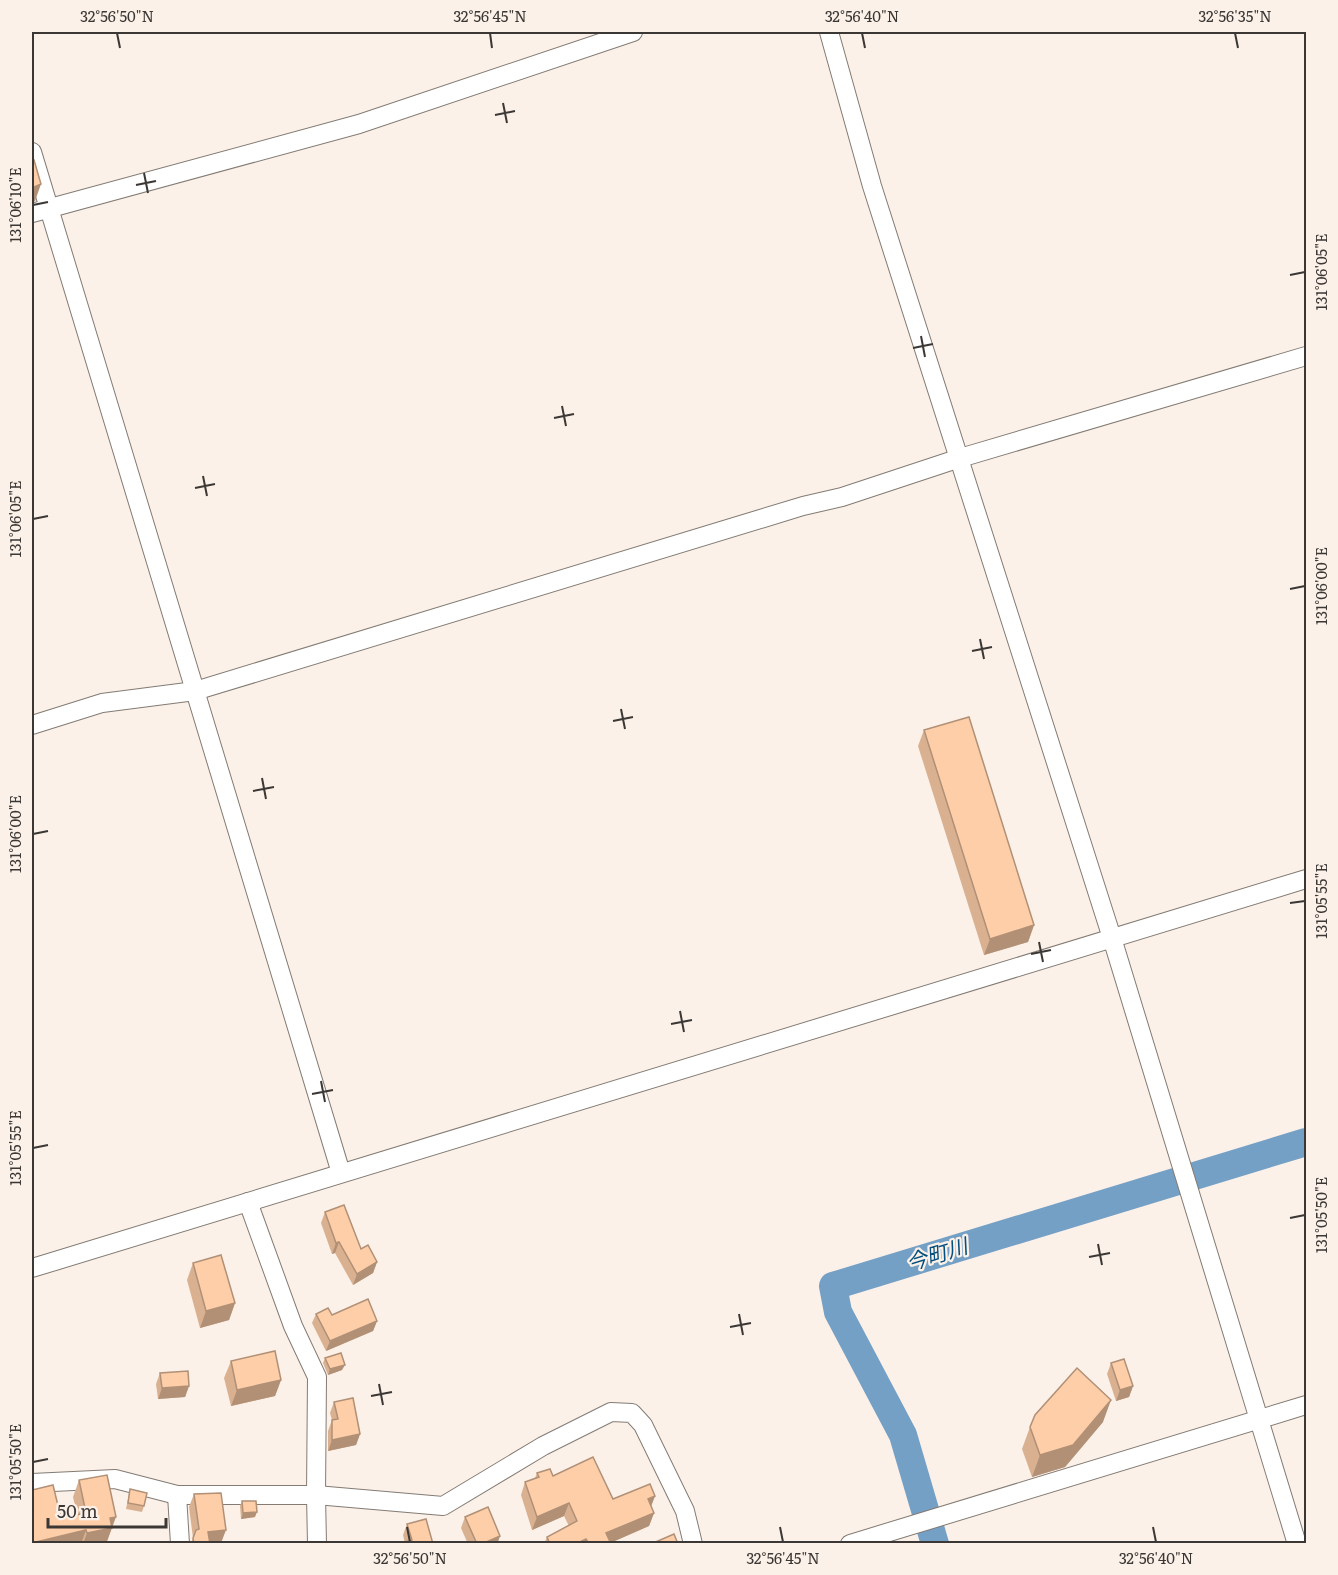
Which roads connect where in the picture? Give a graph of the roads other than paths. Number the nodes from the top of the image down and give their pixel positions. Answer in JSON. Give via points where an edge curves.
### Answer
{"nodes":[{"id":1,"x":633,"y":32,"type":"edge"},
{"id":2,"x":829,"y":32,"type":"edge"},
{"id":3,"x":32,"y":153,"type":"edge"},
{"id":4,"x":40,"y":210,"type":"edge"},
{"id":5,"x":1306,"y":356,"type":"edge"},
{"id":6,"x":960,"y":458,"type":"junction"},
{"id":7,"x":195,"y":691,"type":"junction"},
{"id":8,"x":32,"y":725,"type":"edge"},
{"id":9,"x":1306,"y":879,"type":"edge"},
{"id":10,"x":1112,"y":938,"type":"junction"},
{"id":11,"x":341,"y":1173,"type":"junction"},
{"id":12,"x":248,"y":1202,"type":"junction"},
{"id":13,"x":32,"y":1268,"type":"edge"},
{"id":14,"x":1306,"y":1405,"type":"edge"},
{"id":15,"x":1259,"y":1419,"type":"junction"},
{"id":16,"x":32,"y":1483,"type":"edge"},
{"id":17,"x":316,"y":1495,"type":"junction"},
{"id":18,"x":177,"y":1496,"type":"junction"},
{"id":19,"x":180,"y":1544,"type":"edge"},
{"id":20,"x":317,"y":1544,"type":"edge"},
{"id":21,"x":693,"y":1544,"type":"edge"},
{"id":22,"x":850,"y":1544,"type":"edge"},
{"id":23,"x":1297,"y":1544,"type":"edge"}],
"edges":[{"from":1,"to":4,"type":"street","via":[[360,124]]},
{"from":2,"to":6,"type":"street","via":[[872,186]]},
{"from":3,"to":4,"type":"street"},
{"from":4,"to":7,"type":"street"},
{"from":5,"to":6,"type":"street"},
{"from":6,"to":7,"type":"street"},
{"from":6,"to":10,"type":"street"},
{"from":7,"to":8,"type":"street","via":[[102,703]]},
{"from":7,"to":11,"type":"street"},
{"from":9,"to":10,"type":"street"},
{"from":10,"to":11,"type":"street"},
{"from":10,"to":15,"type":"street"},
{"from":11,"to":12,"type":"street"},
{"from":12,"to":13,"type":"street"},
{"from":12,"to":17,"type":"street","via":[[293,1326],[317,1377]]},
{"from":14,"to":15,"type":"street"},
{"from":15,"to":22,"type":"street"},
{"from":15,"to":23,"type":"street"},
{"from":16,"to":18,"type":"street","via":[[115,1479]]},
{"from":17,"to":18,"type":"street"},
{"from":17,"to":20,"type":"street"},
{"from":17,"to":21,"type":"street","via":[[443,1506],[543,1446],[612,1412],[632,1413],[643,1425],[685,1511]]},
{"from":18,"to":19,"type":"street"}]}
